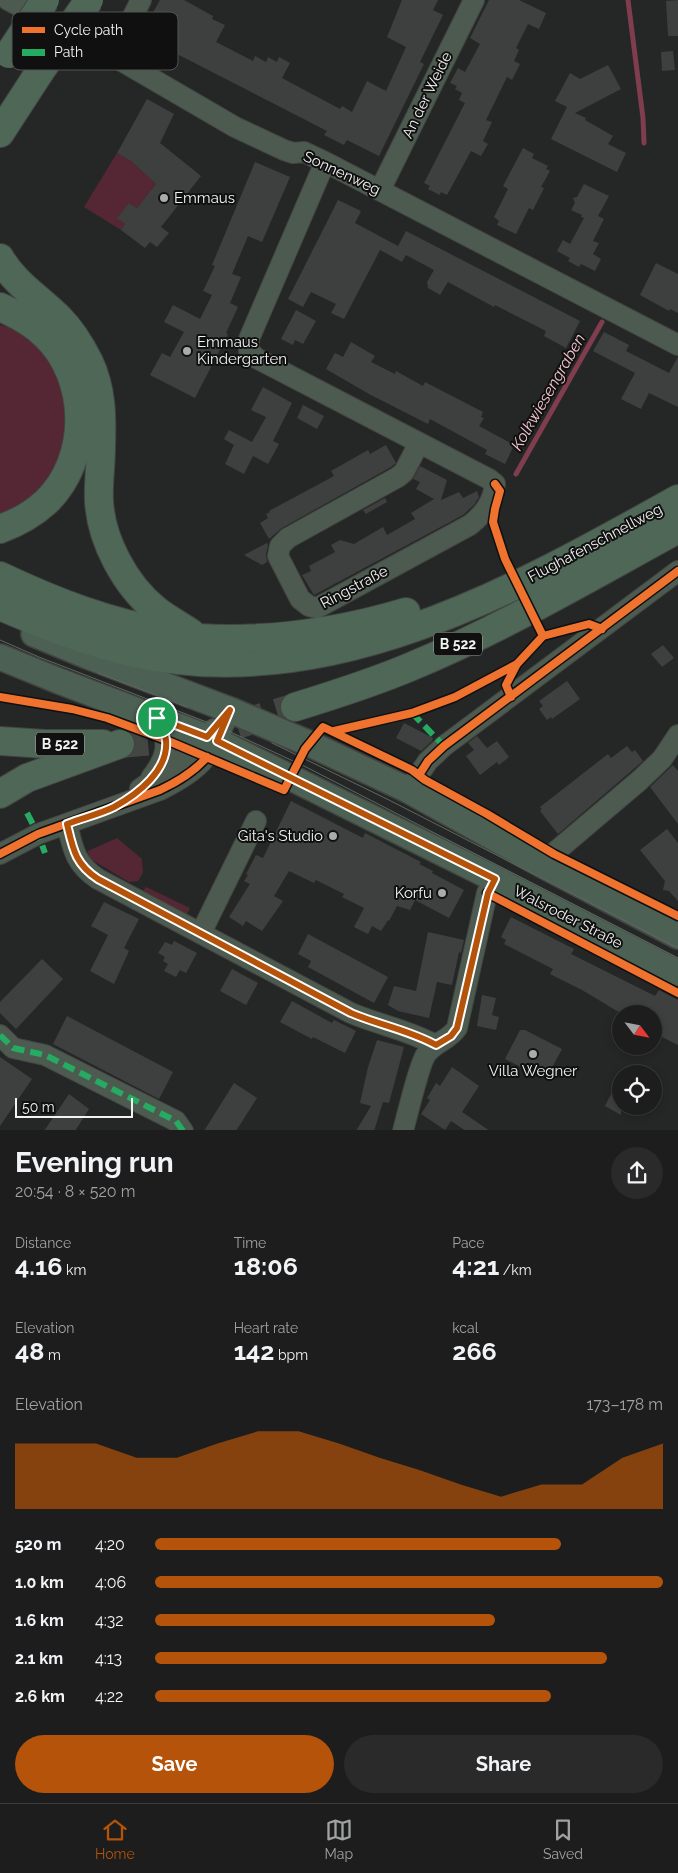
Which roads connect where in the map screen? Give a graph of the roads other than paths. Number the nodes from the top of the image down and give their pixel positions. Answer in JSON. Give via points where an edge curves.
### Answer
{"nodes":[{"id":1,"x":8,"y":0,"type":"edge"},
{"id":2,"x":45,"y":0,"type":"edge"},
{"id":3,"x":89,"y":0,"type":"edge"},
{"id":4,"x":141,"y":0,"type":"edge"},
{"id":5,"x":474,"y":0,"type":"edge"},
{"id":6,"x":30,"y":12,"type":"edge"},
{"id":7,"x":37,"y":12,"type":"edge"},
{"id":8,"x":81,"y":12,"type":"edge"},
{"id":9,"x":135,"y":12,"type":"edge"},
{"id":10,"x":12,"y":49,"type":"edge"},
{"id":11,"x":4,"y":61,"type":"edge"},
{"id":12,"x":42,"y":70,"type":"edge"},
{"id":13,"x":137,"y":70,"type":"edge"},
{"id":14,"x":3,"y":131,"type":"edge"},
{"id":15,"x":325,"y":162,"type":"junction"},
{"id":16,"x":380,"y":190,"type":"junction"},
{"id":17,"x":0,"y":258,"type":"edge"},
{"id":18,"x":0,"y":307,"type":"edge"},
{"id":19,"x":678,"y":345,"type":"edge"},
{"id":20,"x":419,"y":442,"type":"junction"},
{"id":21,"x":678,"y":499,"type":"edge"},
{"id":22,"x":0,"y":529,"type":"edge"},
{"id":23,"x":678,"y":529,"type":"edge"},
{"id":24,"x":678,"y":571,"type":"edge"},
{"id":25,"x":0,"y":576,"type":"edge"},
{"id":26,"x":485,"y":599,"type":"junction"},
{"id":27,"x":0,"y":606,"type":"edge"},
{"id":28,"x":0,"y":615,"type":"edge"},
{"id":29,"x":198,"y":638,"type":"junction"},
{"id":30,"x":0,"y":657,"type":"edge"},
{"id":31,"x":295,"y":708,"type":"tunnel mouth"},
{"id":32,"x":230,"y":710,"type":"junction"},
{"id":33,"x":157,"y":718,"type":"junction"},
{"id":34,"x":678,"y":735,"type":"edge"},
{"id":35,"x":212,"y":739,"type":"junction"},
{"id":36,"x":0,"y":741,"type":"edge"},
{"id":37,"x":146,"y":785,"type":"junction"},
{"id":38,"x":408,"y":790,"type":"junction"},
{"id":39,"x":0,"y":794,"type":"edge"},
{"id":40,"x":114,"y":807,"type":"junction"},
{"id":41,"x":256,"y":821,"type":"dead end"},
{"id":42,"x":67,"y":824,"type":"junction"},
{"id":43,"x":0,"y":854,"type":"edge"},
{"id":44,"x":541,"y":864,"type":"junction"},
{"id":45,"x":495,"y":879,"type":"junction"},
{"id":46,"x":201,"y":934,"type":"junction"},
{"id":47,"x":678,"y":936,"type":"edge"},
{"id":48,"x":678,"y":973,"type":"edge"},
{"id":49,"x":0,"y":1035,"type":"edge"},
{"id":50,"x":436,"y":1045,"type":"junction"},
{"id":51,"x":183,"y":1130,"type":"edge"},
{"id":52,"x":402,"y":1130,"type":"edge"}],
"edges":[{"from":1,"to":6,"type":"street","name":"Sonnenweg"},
{"from":2,"to":7,"type":"highway","bridge":true},
{"from":3,"to":8,"type":"highway","bridge":true},
{"from":4,"to":9,"type":"street"},
{"from":5,"to":16,"type":"street","name":"An der Weide"},
{"from":10,"to":11,"type":"highway","bridge":true},
{"from":12,"to":14,"type":"highway","bridge":true},
{"from":13,"to":15,"type":"street","name":"Sonnenweg","via":[[235,127],[284,150],[304,152]]},
{"from":15,"to":16,"type":"street","name":"Sonnenweg"},
{"from":15,"to":20,"type":"street","name":"Ringstraße","via":[[249,339],[248,351]]},
{"from":16,"to":19,"type":"street","name":"Sonnenweg"},
{"from":17,"to":29,"type":"highway","via":[[30,293],[59,318],[89,363],[102,412],[99,501],[104,529],[121,568],[155,609]]},
{"from":18,"to":22,"type":"highway","via":[[29,322],[58,351],[70,371],[78,395],[80,417],[78,440],[61,484],[28,516]]},
{"from":20,"to":20,"type":"street","name":"Ringstraße","via":[[495,484],[484,514],[470,525],[317,608],[309,606],[300,599],[278,556],[280,546],[288,538],[398,477],[404,472]]},
{"from":21,"to":26,"type":"highway","name":"Flughafenschnellweg","number":"B 522"},
{"from":23,"to":31,"type":"highway","name":"Flughafenschnellweg","number":"B 522","via":[[502,624],[411,667]]},
{"from":24,"to":38,"type":"street","via":[[444,746],[428,761]]},
{"from":25,"to":29,"type":"highway","via":[[104,619]]},
{"from":26,"to":27,"type":"highway","number":"B 522","via":[[407,630],[352,647],[275,661],[223,662],[136,654],[95,643]]},
{"from":26,"to":29,"type":"highway","via":[[451,599],[333,630],[259,638]]},
{"from":28,"to":32,"type":"main road","via":[[39,636]]},
{"from":30,"to":33,"type":"main road","name":"Walsroder Straße"},
{"from":32,"to":35,"type":"street"},
{"from":32,"to":38,"type":"main road"},
{"from":33,"to":35,"type":"main road","name":"Walsroder Straße"},
{"from":33,"to":37,"type":"street","via":[[166,740],[165,756]]},
{"from":34,"to":44,"type":"street","via":[[662,759],[640,780]]},
{"from":35,"to":37,"type":"street"},
{"from":35,"to":40,"type":"street","via":[[200,766],[177,782]]},
{"from":35,"to":45,"type":"main road","name":"Walsroder Straße"},
{"from":36,"to":39,"type":"highway","number":"B 522","via":[[120,744],[27,778]]},
{"from":37,"to":40,"type":"street"},
{"from":38,"to":44,"type":"main road"},
{"from":40,"to":42,"type":"street"},
{"from":41,"to":46,"type":"street"},
{"from":42,"to":43,"type":"street","via":[[38,834]]},
{"from":42,"to":46,"type":"street","via":[[76,857],[88,873]]},
{"from":44,"to":47,"type":"main road"},
{"from":45,"to":48,"type":"main road","name":"Walsroder Straße"},
{"from":45,"to":50,"type":"street","via":[[488,893],[457,1028]]},
{"from":46,"to":50,"type":"street","via":[[351,1013],[420,1036]]},
{"from":49,"to":51,"type":"street","via":[[13,1048],[45,1055],[176,1121]]},
{"from":50,"to":52,"type":"street","via":[[426,1054]]}]}
